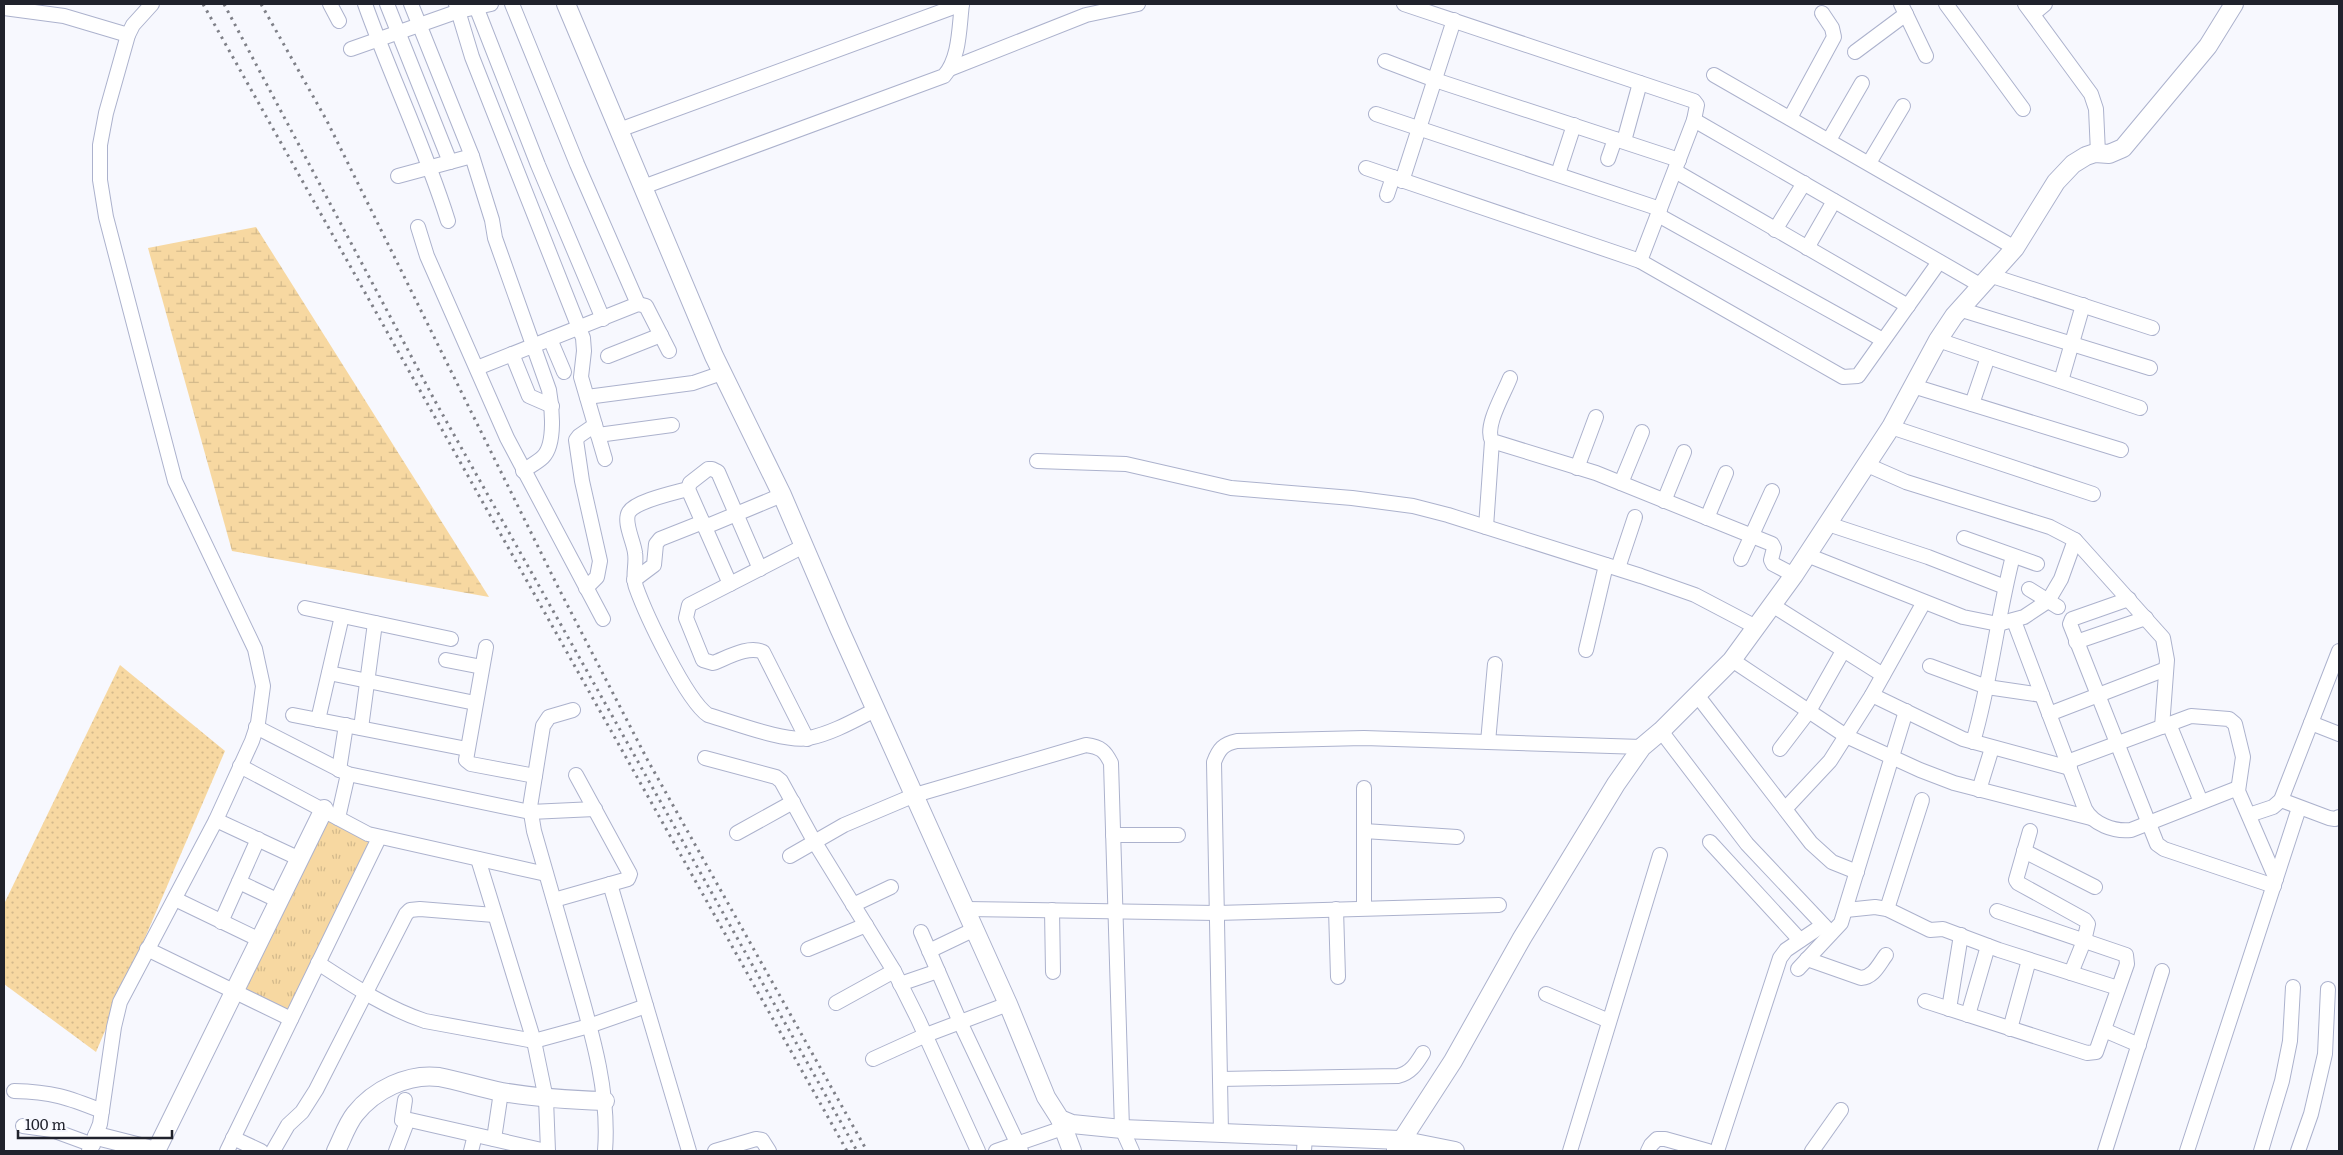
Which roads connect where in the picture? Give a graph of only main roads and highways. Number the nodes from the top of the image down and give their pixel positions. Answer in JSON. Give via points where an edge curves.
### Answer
{"nodes":[{"id":1,"x":566,"y":4,"type":"edge"},
{"id":2,"x":2234,"y":4,"type":"edge"},
{"id":3,"x":331,"y":814,"type":"road end"},
{"id":4,"x":605,"y":1101,"type":"road end"},
{"id":5,"x":1071,"y":1136,"type":"edge"},
{"id":6,"x":93,"y":1144,"type":"edge"},
{"id":7,"x":1305,"y":1144,"type":"edge"},
{"id":8,"x":1397,"y":1146,"type":"edge"},
{"id":9,"x":336,"y":1151,"type":"edge"},
{"id":10,"x":1456,"y":1151,"type":"edge"}],
"edges":[{"from":1,"to":5,"type":"main road","via":[[722,374],[782,495],[1008,1004],[1046,1097]]},
{"from":2,"to":8,"type":"main road","via":[[2208,46],[2123,148],[2109,154],[2086,156],[2056,182],[2014,248],[1960,309],[1938,340],[1891,427],[1794,575],[1732,660],[1642,747],[1616,784],[1522,938],[1453,1061]]},
{"from":3,"to":6,"type":"main road","via":[[300,859],[156,1151]]},
{"from":4,"to":9,"type":"main road","via":[[546,1099],[438,1077],[419,1077],[392,1085],[369,1100],[354,1115]]},
{"from":5,"to":7,"type":"main road","via":[[1122,1129],[1221,1133]]},
{"from":7,"to":8,"type":"main road"},
{"from":8,"to":10,"type":"main road"}]}
